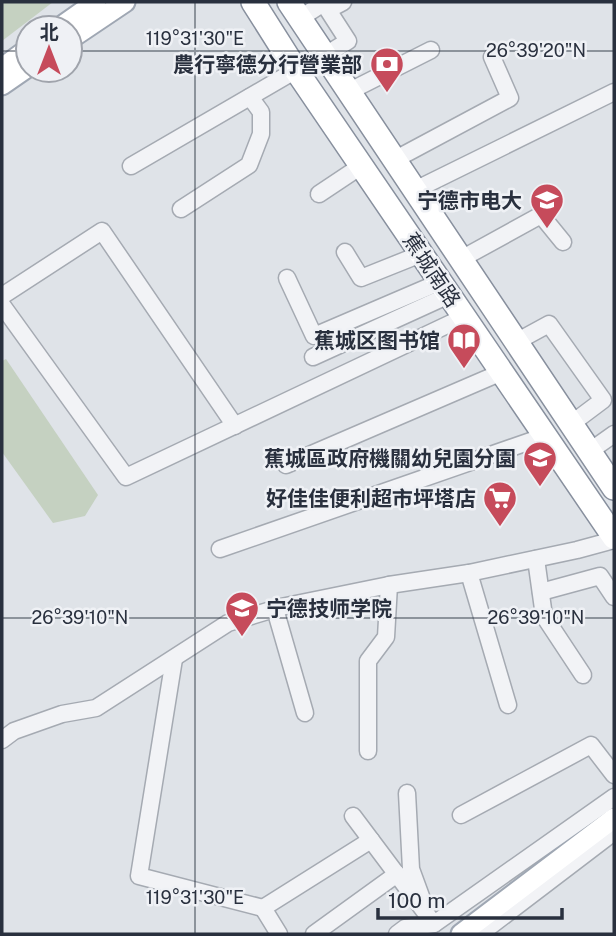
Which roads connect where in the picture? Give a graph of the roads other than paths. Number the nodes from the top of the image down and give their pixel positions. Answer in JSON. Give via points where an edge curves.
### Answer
{"nodes":[{"id":1,"x":96,"y":2,"type":"edge"},
{"id":2,"x":125,"y":2,"type":"edge"},
{"id":3,"x":253,"y":2,"type":"edge"},
{"id":4,"x":325,"y":2,"type":"edge"},
{"id":5,"x":343,"y":2,"type":"edge"},
{"id":6,"x":294,"y":10,"type":"edge"},
{"id":7,"x":79,"y":14,"type":"edge"},
{"id":8,"x":84,"y":30,"type":"edge"},
{"id":9,"x":431,"y":50,"type":"dead end"},
{"id":10,"x":324,"y":56,"type":"junction"},
{"id":11,"x":492,"y":57,"type":"dead end"},
{"id":12,"x":296,"y":71,"type":"junction"},
{"id":13,"x":348,"y":92,"type":"junction"},
{"id":14,"x":614,"y":92,"type":"edge"},
{"id":15,"x":250,"y":97,"type":"junction"},
{"id":16,"x":394,"y":160,"type":"junction"},
{"id":17,"x":131,"y":166,"type":"dead end"},
{"id":18,"x":361,"y":166,"type":"junction"},
{"id":19,"x":415,"y":190,"type":"junction"},
{"id":20,"x":319,"y":194,"type":"dead end"},
{"id":21,"x":181,"y":209,"type":"dead end"},
{"id":22,"x":563,"y":242,"type":"dead end"},
{"id":23,"x":345,"y":252,"type":"dead end"},
{"id":24,"x":421,"y":254,"type":"junction"},
{"id":25,"x":461,"y":260,"type":"junction"},
{"id":26,"x":287,"y":278,"type":"dead end"},
{"id":27,"x":445,"y":288,"type":"junction"},
{"id":28,"x":2,"y":296,"type":"edge"},
{"id":29,"x":2,"y":305,"type":"edge"},
{"id":30,"x":464,"y":317,"type":"junction"},
{"id":31,"x":516,"y":342,"type":"junction"},
{"id":32,"x":313,"y":357,"type":"dead end"},
{"id":33,"x":502,"y":372,"type":"junction"},
{"id":34,"x":571,"y":424,"type":"junction"},
{"id":35,"x":235,"y":426,"type":"junction"},
{"id":36,"x":614,"y":434,"type":"edge"},
{"id":37,"x":545,"y":436,"type":"junction"},
{"id":38,"x":590,"y":451,"type":"junction"},
{"id":39,"x":286,"y":465,"type":"dead end"},
{"id":40,"x":614,"y":488,"type":"edge"},
{"id":41,"x":614,"y":538,"type":"edge"},
{"id":42,"x":220,"y":549,"type":"dead end"},
{"id":43,"x":536,"y":559,"type":"junction"},
{"id":44,"x":469,"y":573,"type":"junction"},
{"id":45,"x":389,"y":585,"type":"junction"},
{"id":46,"x":541,"y":592,"type":"junction"},
{"id":47,"x":614,"y":597,"type":"edge"},
{"id":48,"x":275,"y":609,"type":"junction"},
{"id":49,"x":174,"y":659,"type":"junction"},
{"id":50,"x":583,"y":675,"type":"dead end"},
{"id":51,"x":508,"y":705,"type":"dead end"},
{"id":52,"x":305,"y":713,"type":"dead end"},
{"id":53,"x":2,"y":740,"type":"edge"},
{"id":54,"x":368,"y":751,"type":"dead end"},
{"id":55,"x":614,"y":775,"type":"edge"},
{"id":56,"x":407,"y":793,"type":"dead end"},
{"id":57,"x":614,"y":797,"type":"edge"},
{"id":58,"x":461,"y":815,"type":"dead end"},
{"id":59,"x":353,"y":816,"type":"dead end"},
{"id":60,"x":614,"y":818,"type":"edge"},
{"id":61,"x":614,"y":832,"type":"edge"},
{"id":62,"x":371,"y":840,"type":"junction"},
{"id":63,"x":397,"y":874,"type":"junction"},
{"id":64,"x":263,"y":908,"type":"junction"},
{"id":65,"x":431,"y":919,"type":"junction"},
{"id":66,"x":279,"y":934,"type":"edge"},
{"id":67,"x":313,"y":934,"type":"edge"},
{"id":68,"x":397,"y":934,"type":"edge"},
{"id":69,"x":461,"y":934,"type":"edge"},
{"id":70,"x":480,"y":934,"type":"edge"}],
"edges":[{"from":1,"to":7,"type":"main road"},
{"from":2,"to":8,"type":"main road"},
{"from":3,"to":12,"type":"highway","name":"蕉城南路"},
{"from":4,"to":6,"type":"street"},
{"from":5,"to":10,"type":"street","via":[[328,10],[348,41]]},
{"from":6,"to":10,"type":"highway","name":"蕉城南路"},
{"from":9,"to":13,"type":"street"},
{"from":10,"to":13,"type":"highway","name":"蕉城南路"},
{"from":11,"to":16,"type":"street","via":[[510,98]]},
{"from":12,"to":15,"type":"street"},
{"from":12,"to":18,"type":"highway","name":"蕉城南路"},
{"from":13,"to":16,"type":"highway","name":"蕉城南路"},
{"from":14,"to":19,"type":"street"},
{"from":15,"to":17,"type":"street"},
{"from":15,"to":21,"type":"street","via":[[261,112],[261,134],[249,165]]},
{"from":16,"to":19,"type":"highway","name":"蕉城南路"},
{"from":18,"to":20,"type":"street"},
{"from":18,"to":24,"type":"highway","name":"蕉城南路"},
{"from":19,"to":25,"type":"highway","name":"蕉城南路"},
{"from":22,"to":25,"type":"street","via":[[541,215]]},
{"from":23,"to":24,"type":"street","via":[[361,278]]},
{"from":24,"to":27,"type":"highway","name":"蕉城南路"},
{"from":25,"to":31,"type":"highway","name":"蕉城南路"},
{"from":26,"to":27,"type":"street","via":[[314,336]]},
{"from":27,"to":30,"type":"highway","name":"蕉城南路"},
{"from":27,"to":32,"type":"street"},
{"from":28,"to":35,"type":"street","via":[[102,232]]},
{"from":29,"to":35,"type":"street","via":[[126,477]]},
{"from":30,"to":33,"type":"highway","name":"蕉城南路"},
{"from":30,"to":35,"type":"street"},
{"from":31,"to":34,"type":"highway","name":"蕉城南路"},
{"from":31,"to":34,"type":"street","via":[[549,324],[603,400]]},
{"from":33,"to":37,"type":"highway","name":"蕉城南路"},
{"from":33,"to":39,"type":"street"},
{"from":34,"to":38,"type":"highway","name":"蕉城南路"},
{"from":36,"to":38,"type":"street"},
{"from":37,"to":41,"type":"highway","name":"蕉城南路"},
{"from":37,"to":42,"type":"street"},
{"from":38,"to":40,"type":"highway","name":"蕉城南路"},
{"from":41,"to":43,"type":"street"},
{"from":43,"to":44,"type":"street"},
{"from":43,"to":46,"type":"street"},
{"from":44,"to":45,"type":"street"},
{"from":44,"to":51,"type":"street"},
{"from":45,"to":48,"type":"street"},
{"from":45,"to":54,"type":"street","via":[[386,636],[368,661]]},
{"from":46,"to":47,"type":"street","via":[[600,576]]},
{"from":46,"to":50,"type":"street","via":[[544,616]]},
{"from":48,"to":49,"type":"street","via":[[228,623]]},
{"from":48,"to":52,"type":"street"},
{"from":49,"to":53,"type":"street","via":[[96,708],[62,714]]},
{"from":49,"to":64,"type":"street","via":[[139,876]]},
{"from":55,"to":58,"type":"street","via":[[591,745]]},
{"from":56,"to":65,"type":"street","via":[[411,869]]},
{"from":57,"to":65,"type":"street"},
{"from":59,"to":62,"type":"street"},
{"from":60,"to":69,"type":"main road"},
{"from":61,"to":70,"type":"street"},
{"from":62,"to":63,"type":"street"},
{"from":62,"to":64,"type":"street"},
{"from":63,"to":65,"type":"street"},
{"from":63,"to":67,"type":"street"},
{"from":64,"to":66,"type":"street"},
{"from":65,"to":68,"type":"street"}]}
